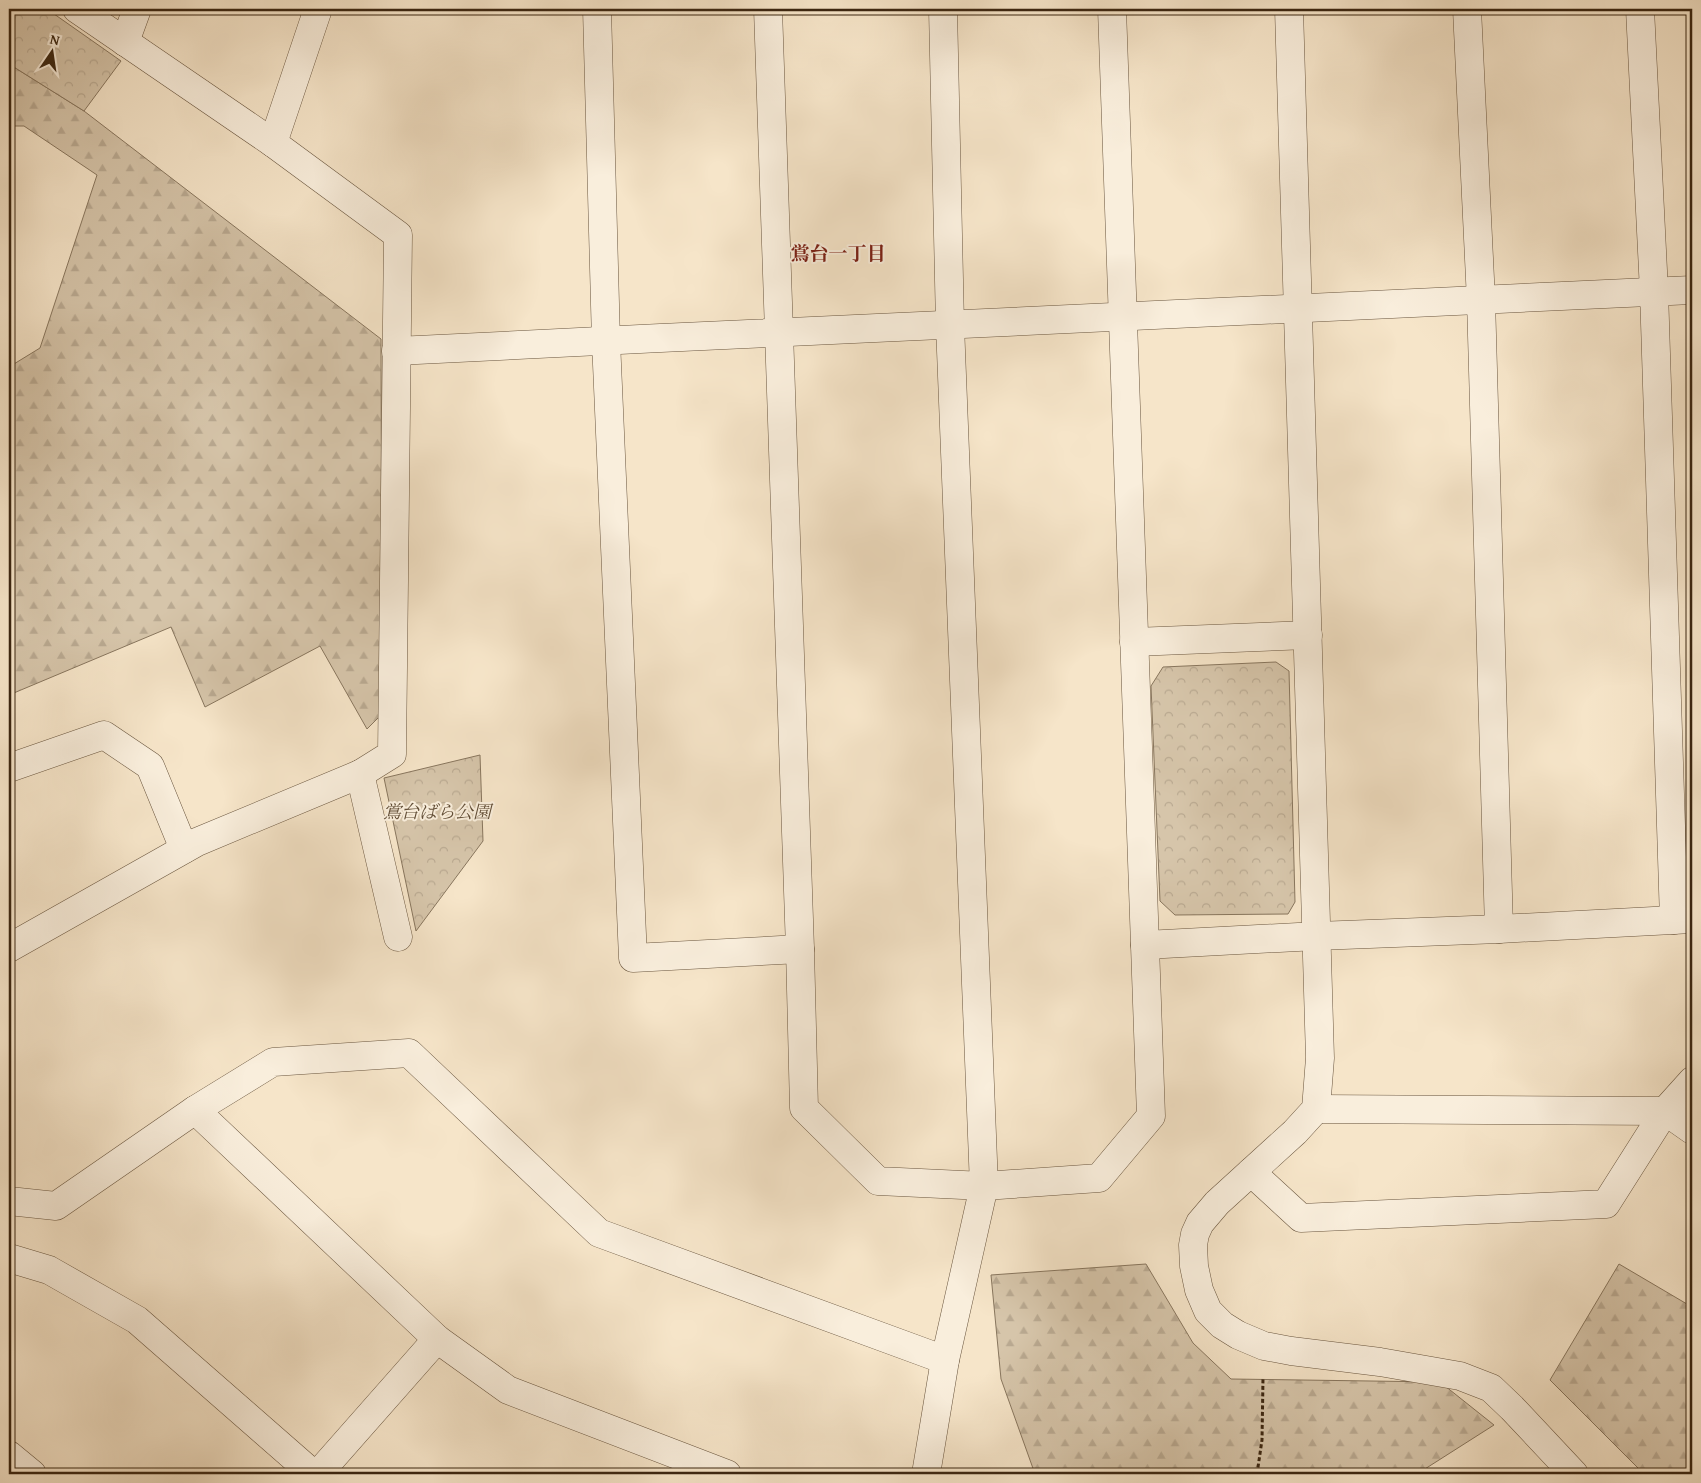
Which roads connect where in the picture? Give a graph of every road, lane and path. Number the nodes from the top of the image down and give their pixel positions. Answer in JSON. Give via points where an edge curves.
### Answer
{"nodes":[{"id":1,"x":77,"y":9,"type":"edge"},
{"id":2,"x":137,"y":9,"type":"edge"},
{"id":3,"x":318,"y":9,"type":"edge"},
{"id":4,"x":597,"y":9,"type":"edge"},
{"id":5,"x":768,"y":9,"type":"edge"},
{"id":6,"x":943,"y":9,"type":"edge"},
{"id":7,"x":1112,"y":9,"type":"edge"},
{"id":8,"x":1289,"y":9,"type":"edge"},
{"id":9,"x":1467,"y":9,"type":"edge"},
{"id":10,"x":1640,"y":9,"type":"edge"},
{"id":11,"x":125,"y":42,"type":"junction"},
{"id":12,"x":273,"y":143,"type":"junction"},
{"id":13,"x":1692,"y":290,"type":"edge"},
{"id":14,"x":1654,"y":292,"type":"junction"},
{"id":15,"x":1480,"y":300,"type":"junction"},
{"id":16,"x":1297,"y":306,"type":"junction"},
{"id":17,"x":1124,"y":317,"type":"junction"},
{"id":18,"x":950,"y":325,"type":"junction"},
{"id":19,"x":780,"y":332,"type":"junction"},
{"id":20,"x":606,"y":341,"type":"junction"},
{"id":21,"x":396,"y":351,"type":"junction"},
{"id":22,"x":1308,"y":635,"type":"junction"},
{"id":23,"x":1134,"y":642,"type":"junction"},
{"id":24,"x":9,"y":768,"type":"edge"},
{"id":25,"x":360,"y":774,"type":"junction"},
{"id":26,"x":184,"y":848,"type":"junction"},
{"id":27,"x":1683,"y":920,"type":"edge"},
{"id":28,"x":1500,"y":929,"type":"junction"},
{"id":29,"x":1317,"y":936,"type":"junction"},
{"id":30,"x":398,"y":937,"type":"dead end"},
{"id":31,"x":1145,"y":945,"type":"junction"},
{"id":32,"x":9,"y":948,"type":"edge"},
{"id":33,"x":800,"y":949,"type":"junction"},
{"id":34,"x":1692,"y":1082,"type":"edge"},
{"id":35,"x":1316,"y":1109,"type":"junction"},
{"id":36,"x":195,"y":1110,"type":"junction"},
{"id":37,"x":1665,"y":1111,"type":"junction"},
{"id":38,"x":1692,"y":1130,"type":"edge"},
{"id":39,"x":1251,"y":1172,"type":"junction"},
{"id":40,"x":984,"y":1186,"type":"junction"},
{"id":41,"x":9,"y":1201,"type":"edge"},
{"id":42,"x":9,"y":1258,"type":"edge"},
{"id":43,"x":437,"y":1339,"type":"junction"},
{"id":44,"x":1264,"y":1346,"type":"junction"},
{"id":45,"x":945,"y":1360,"type":"junction"},
{"id":46,"x":9,"y":1455,"type":"edge"},
{"id":47,"x":32,"y":1474,"type":"edge"},
{"id":48,"x":313,"y":1474,"type":"edge"},
{"id":49,"x":318,"y":1474,"type":"edge"},
{"id":50,"x":727,"y":1474,"type":"edge"},
{"id":51,"x":926,"y":1474,"type":"edge"},
{"id":52,"x":1257,"y":1474,"type":"edge"},
{"id":53,"x":1574,"y":1474,"type":"edge"}],
"edges":[{"from":1,"to":11,"type":"street"},
{"from":2,"to":11,"type":"street"},
{"from":3,"to":12,"type":"street"},
{"from":4,"to":20,"type":"street"},
{"from":5,"to":19,"type":"street"},
{"from":6,"to":18,"type":"street"},
{"from":7,"to":17,"type":"street"},
{"from":8,"to":16,"type":"street"},
{"from":9,"to":15,"type":"street"},
{"from":10,"to":14,"type":"street"},
{"from":11,"to":12,"type":"street"},
{"from":12,"to":21,"type":"street","via":[[398,235]]},
{"from":13,"to":14,"type":"street"},
{"from":14,"to":15,"type":"street"},
{"from":14,"to":27,"type":"street"},
{"from":15,"to":16,"type":"street"},
{"from":15,"to":28,"type":"street"},
{"from":16,"to":17,"type":"street"},
{"from":16,"to":22,"type":"street"},
{"from":17,"to":18,"type":"street"},
{"from":17,"to":23,"type":"street"},
{"from":18,"to":19,"type":"street"},
{"from":18,"to":40,"type":"street"},
{"from":19,"to":20,"type":"street"},
{"from":19,"to":33,"type":"street"},
{"from":20,"to":21,"type":"street"},
{"from":20,"to":33,"type":"street","via":[[632,958]]},
{"from":21,"to":25,"type":"street","via":[[392,754]]},
{"from":22,"to":23,"type":"street"},
{"from":22,"to":29,"type":"street"},
{"from":23,"to":31,"type":"street"},
{"from":24,"to":26,"type":"street","via":[[104,735],[150,766]]},
{"from":25,"to":26,"type":"street"},
{"from":25,"to":30,"type":"street"},
{"from":26,"to":32,"type":"street"},
{"from":27,"to":28,"type":"street"},
{"from":28,"to":29,"type":"street"},
{"from":29,"to":31,"type":"street"},
{"from":29,"to":35,"type":"street","via":[[1320,1058]]},
{"from":31,"to":40,"type":"street","via":[[1151,1116],[1100,1178]]},
{"from":33,"to":40,"type":"street","via":[[804,1108],[878,1181]]},
{"from":34,"to":37,"type":"street"},
{"from":35,"to":37,"type":"street"},
{"from":35,"to":39,"type":"street"},
{"from":36,"to":41,"type":"street","via":[[56,1206]]},
{"from":36,"to":43,"type":"street"},
{"from":36,"to":45,"type":"street","via":[[273,1062],[409,1053],[599,1233]]},
{"from":37,"to":38,"type":"street"},
{"from":37,"to":39,"type":"street","via":[[1606,1204],[1301,1218]]},
{"from":39,"to":44,"type":"street","via":[[1200,1223],[1194,1239],[1194,1266],[1208,1311],[1222,1326]]},
{"from":40,"to":45,"type":"street"},
{"from":42,"to":48,"type":"street","via":[[49,1270],[137,1320]]},
{"from":43,"to":49,"type":"street"},
{"from":43,"to":50,"type":"street","via":[[508,1390]]},
{"from":44,"to":52,"type":"path","via":[[1262,1440]]},
{"from":44,"to":53,"type":"street","via":[[1460,1376],[1492,1388]]},
{"from":45,"to":51,"type":"street"},
{"from":46,"to":47,"type":"street"}]}
